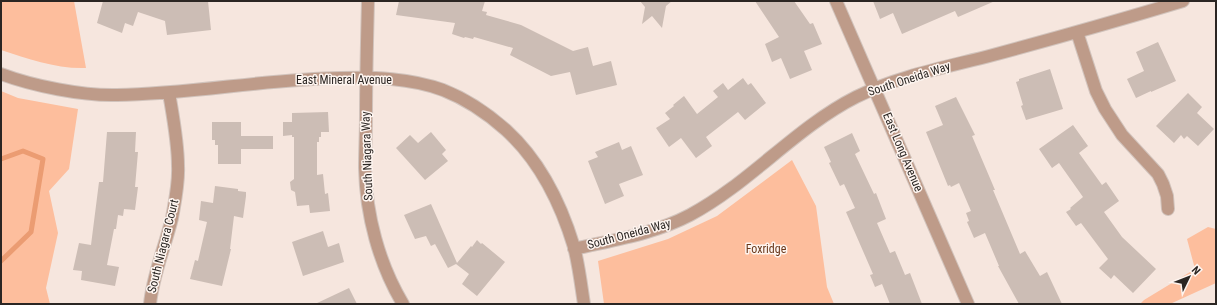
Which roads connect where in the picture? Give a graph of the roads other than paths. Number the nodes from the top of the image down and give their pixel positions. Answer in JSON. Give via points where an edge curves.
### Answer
{"nodes":[{"id":1,"x":368,"y":1,"type":"edge"},
{"id":2,"x":836,"y":1,"type":"edge"},
{"id":3,"x":1183,"y":1,"type":"edge"},
{"id":4,"x":1077,"y":32,"type":"junction"},
{"id":5,"x":1,"y":74,"type":"edge"},
{"id":6,"x":366,"y":78,"type":"junction"},
{"id":7,"x":875,"y":89,"type":"junction"},
{"id":8,"x":170,"y":93,"type":"junction"},
{"id":9,"x":1168,"y":210,"type":"dead end"},
{"id":10,"x":574,"y":249,"type":"junction"},
{"id":11,"x":150,"y":304,"type":"edge"},
{"id":12,"x":403,"y":304,"type":"edge"},
{"id":13,"x":584,"y":304,"type":"edge"},
{"id":14,"x":968,"y":304,"type":"edge"}],
"edges":[{"from":1,"to":6,"type":"street","name":"South Niagara Way"},
{"from":2,"to":7,"type":"street","name":"East Long Avenue"},
{"from":3,"to":4,"type":"street","name":"South Oneida Way"},
{"from":4,"to":7,"type":"street","name":"South Oneida Way","via":[[919,74]]},
{"from":4,"to":9,"type":"street","via":[[1096,91],[1105,109],[1122,135],[1158,174],[1167,196]]},
{"from":5,"to":8,"type":"street","name":"East Mineral Avenue","via":[[68,91],[115,95]]},
{"from":6,"to":8,"type":"street","name":"East Mineral Avenue","via":[[300,79]]},
{"from":6,"to":10,"type":"street","name":"East Mineral Avenue","via":[[398,80],[442,90],[482,110],[498,123],[515,138],[542,173],[562,211]]},
{"from":6,"to":12,"type":"street","name":"South Niagara Way","via":[[365,169],[369,211],[380,252]]},
{"from":7,"to":10,"type":"street","name":"South Oneida Way","via":[[836,109],[730,190],[690,215],[646,232]]},
{"from":7,"to":14,"type":"street","name":"East Long Avenue"},
{"from":8,"to":11,"type":"street","name":"South Niagara Court","via":[[177,146],[177,184],[172,218],[157,266]]},
{"from":10,"to":13,"type":"street","name":"East Mineral Avenue"}]}
